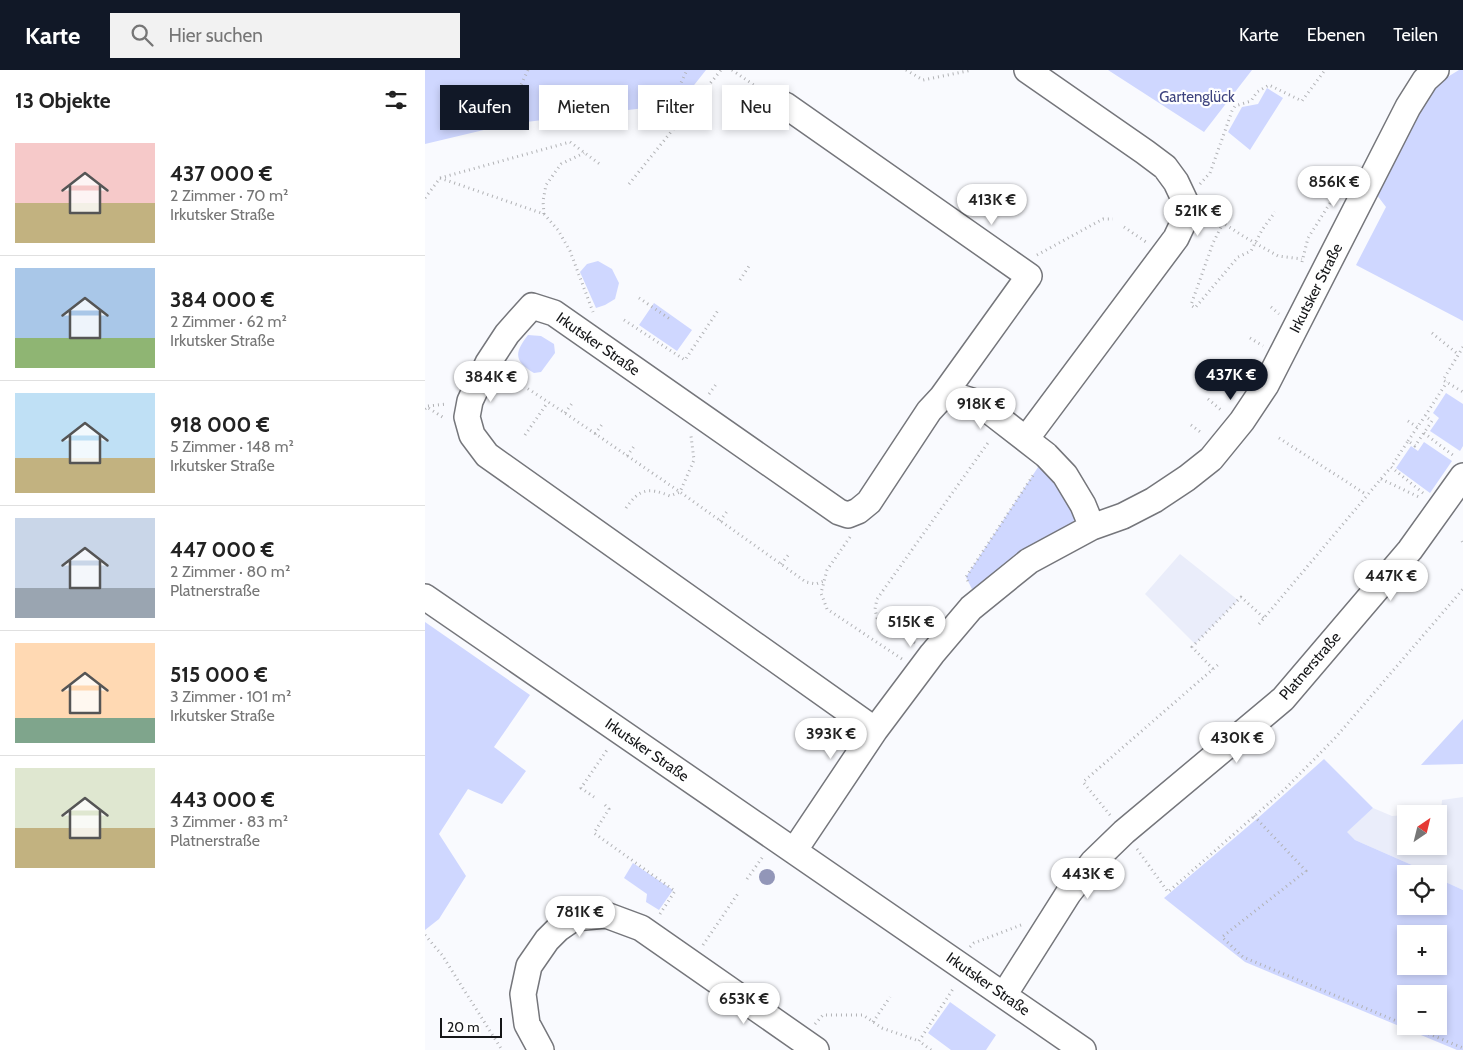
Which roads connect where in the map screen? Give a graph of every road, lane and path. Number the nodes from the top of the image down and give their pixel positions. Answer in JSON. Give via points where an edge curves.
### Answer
{"nodes":[{"id":1,"x":528,"y":70,"type":"edge"},
{"id":2,"x":687,"y":70,"type":"edge"},
{"id":3,"x":721,"y":70,"type":"edge"},
{"id":4,"x":732,"y":70,"type":"edge"},
{"id":5,"x":906,"y":70,"type":"edge"},
{"id":6,"x":972,"y":70,"type":"edge"},
{"id":7,"x":1027,"y":70,"type":"edge"},
{"id":8,"x":1325,"y":70,"type":"edge"},
{"id":9,"x":1436,"y":70,"type":"edge"},
{"id":10,"x":521,"y":85,"type":"edge"},
{"id":11,"x":680,"y":85,"type":"edge"},
{"id":12,"x":755,"y":85,"type":"edge"},
{"id":13,"x":789,"y":108,"type":"edge"},
{"id":14,"x":584,"y":153,"type":"junction"},
{"id":15,"x":601,"y":165,"type":"dead end"},
{"id":16,"x":440,"y":178,"type":"junction"},
{"id":17,"x":629,"y":184,"type":"dead end"},
{"id":18,"x":1339,"y":188,"type":"dead end"},
{"id":19,"x":425,"y":198,"type":"edge"},
{"id":20,"x":1185,"y":201,"type":"junction"},
{"id":21,"x":1275,"y":212,"type":"dead end"},
{"id":22,"x":544,"y":214,"type":"junction"},
{"id":23,"x":1113,"y":219,"type":"dead end"},
{"id":24,"x":1124,"y":227,"type":"dead end"},
{"id":25,"x":1144,"y":241,"type":"dead end"},
{"id":26,"x":1256,"y":244,"type":"junction"},
{"id":27,"x":1036,"y":255,"type":"dead end"},
{"id":28,"x":1302,"y":259,"type":"junction"},
{"id":29,"x":749,"y":266,"type":"dead end"},
{"id":30,"x":1302,"y":266,"type":"dead end"},
{"id":31,"x":740,"y":280,"type":"dead end"},
{"id":32,"x":639,"y":298,"type":"dead end"},
{"id":33,"x":719,"y":310,"type":"dead end"},
{"id":34,"x":670,"y":318,"type":"dead end"},
{"id":35,"x":624,"y":320,"type":"dead end"},
{"id":36,"x":1432,"y":333,"type":"dead end"},
{"id":37,"x":1249,"y":338,"type":"dead end"},
{"id":38,"x":599,"y":343,"type":"junction"},
{"id":39,"x":1463,"y":347,"type":"edge"},
{"id":40,"x":1265,"y":348,"type":"dead end"},
{"id":41,"x":1459,"y":355,"type":"junction"},
{"id":42,"x":488,"y":363,"type":"junction"},
{"id":43,"x":1229,"y":369,"type":"dead end"},
{"id":44,"x":1447,"y":382,"type":"junction"},
{"id":45,"x":1239,"y":388,"type":"dead end"},
{"id":46,"x":1463,"y":392,"type":"edge"},
{"id":47,"x":943,"y":397,"type":"junction"},
{"id":48,"x":1208,"y":400,"type":"dead end"},
{"id":49,"x":548,"y":402,"type":"junction"},
{"id":50,"x":573,"y":402,"type":"dead end"},
{"id":51,"x":565,"y":413,"type":"junction"},
{"id":52,"x":1425,"y":416,"type":"junction"},
{"id":53,"x":1218,"y":417,"type":"dead end"},
{"id":54,"x":1408,"y":421,"type":"dead end"},
{"id":55,"x":1003,"y":422,"type":"junction"},
{"id":56,"x":603,"y":423,"type":"dead end"},
{"id":57,"x":1191,"y":425,"type":"dead end"},
{"id":58,"x":1417,"y":427,"type":"junction"},
{"id":59,"x":691,"y":430,"type":"dead end"},
{"id":60,"x":1209,"y":430,"type":"dead end"},
{"id":61,"x":1424,"y":433,"type":"junction"},
{"id":62,"x":595,"y":434,"type":"junction"},
{"id":63,"x":525,"y":435,"type":"dead end"},
{"id":64,"x":1279,"y":438,"type":"dead end"},
{"id":65,"x":1026,"y":439,"type":"junction"},
{"id":66,"x":1408,"y":441,"type":"junction"},
{"id":67,"x":635,"y":445,"type":"dead end"},
{"id":68,"x":627,"y":456,"type":"junction"},
{"id":69,"x":1459,"y":466,"type":"edge"},
{"id":70,"x":1391,"y":467,"type":"junction"},
{"id":71,"x":1031,"y":478,"type":"dead end"},
{"id":72,"x":1381,"y":479,"type":"junction"},
{"id":73,"x":680,"y":492,"type":"junction"},
{"id":74,"x":1367,"y":495,"type":"junction"},
{"id":75,"x":866,"y":503,"type":"junction"},
{"id":76,"x":626,"y":508,"type":"dead end"},
{"id":77,"x":1441,"y":508,"type":"junction"},
{"id":78,"x":728,"y":510,"type":"dead end"},
{"id":79,"x":720,"y":521,"type":"junction"},
{"id":80,"x":1092,"y":526,"type":"junction"},
{"id":81,"x":790,"y":553,"type":"dead end"},
{"id":82,"x":781,"y":565,"type":"junction"},
{"id":83,"x":824,"y":581,"type":"junction"},
{"id":84,"x":1463,"y":589,"type":"edge"},
{"id":85,"x":425,"y":597,"type":"edge"},
{"id":86,"x":979,"y":601,"type":"junction"},
{"id":87,"x":1264,"y":618,"type":"junction"},
{"id":88,"x":1259,"y":624,"type":"dead end"},
{"id":89,"x":925,"y":662,"type":"junction"},
{"id":90,"x":1220,"y":663,"type":"dead end"},
{"id":91,"x":1213,"y":669,"type":"junction"},
{"id":92,"x":875,"y":730,"type":"junction"},
{"id":93,"x":620,"y":731,"type":"junction"},
{"id":94,"x":593,"y":797,"type":"dead end"},
{"id":95,"x":605,"y":805,"type":"dead end"},
{"id":96,"x":1254,"y":816,"type":"junction"},
{"id":97,"x":1124,"y":832,"type":"junction"},
{"id":98,"x":794,"y":851,"type":"junction"},
{"id":99,"x":756,"y":867,"type":"dead end"},
{"id":100,"x":747,"y":880,"type":"dead end"},
{"id":101,"x":739,"y":892,"type":"dead end"},
{"id":102,"x":1057,"y":911,"type":"junction"},
{"id":103,"x":648,"y":934,"type":"junction"},
{"id":104,"x":425,"y":935,"type":"edge"},
{"id":105,"x":690,"y":963,"type":"junction"},
{"id":106,"x":963,"y":967,"type":"junction"},
{"id":107,"x":1004,"y":995,"type":"junction"},
{"id":108,"x":890,"y":997,"type":"dead end"},
{"id":109,"x":1397,"y":1021,"type":"edge"},
{"id":110,"x":873,"y":1022,"type":"junction"},
{"id":111,"x":1432,"y":1035,"type":"edge"},
{"id":112,"x":919,"y":1041,"type":"junction"},
{"id":113,"x":809,"y":1046,"type":"edge"},
{"id":114,"x":1463,"y":1048,"type":"edge"},
{"id":115,"x":502,"y":1050,"type":"edge"},
{"id":116,"x":541,"y":1050,"type":"edge"},
{"id":117,"x":931,"y":1050,"type":"edge"},
{"id":118,"x":1083,"y":1050,"type":"edge"}],
"edges":[{"from":1,"to":10,"type":"path"},
{"from":2,"to":11,"type":"path"},
{"from":3,"to":17,"type":"path"},
{"from":4,"to":12,"type":"path"},
{"from":5,"to":6,"type":"path","via":[[923,80]]},
{"from":7,"to":20,"type":"street","via":[[1165,168]]},
{"from":8,"to":20,"type":"path","via":[[1302,101],[1269,85],[1251,100],[1235,106],[1210,173]]},
{"from":9,"to":80,"type":"street","name":"Irkutsker Straße","via":[[1425,80],[1408,107],[1266,385],[1242,422],[1211,459],[1179,483],[1123,516]]},
{"from":13,"to":47,"type":"street","via":[[1029,276]]},
{"from":14,"to":15,"type":"path"},
{"from":14,"to":16,"type":"path","via":[[570,142]]},
{"from":14,"to":22,"type":"path","via":[[561,164],[546,185]]},
{"from":16,"to":19,"type":"path"},
{"from":16,"to":22,"type":"path"},
{"from":18,"to":28,"type":"path","via":[[1308,238]]},
{"from":20,"to":65,"type":"street","via":[[1185,219],[1176,238]]},
{"from":21,"to":26,"type":"path"},
{"from":22,"to":38,"type":"path","via":[[570,251],[601,333]]},
{"from":23,"to":27,"type":"path","via":[[1103,219]]},
{"from":24,"to":25,"type":"path"},
{"from":26,"to":26,"type":"path","via":[[1251,251],[1238,257],[1195,308],[1191,305],[1213,242],[1224,224]]},
{"from":26,"to":28,"type":"path","via":[[1278,256]]},
{"from":28,"to":30,"type":"path"},
{"from":29,"to":31,"type":"path"},
{"from":32,"to":34,"type":"path"},
{"from":33,"to":35,"type":"path","via":[[685,360]]},
{"from":36,"to":41,"type":"path"},
{"from":37,"to":40,"type":"path"},
{"from":38,"to":42,"type":"street","name":"Irkutsker Straße","via":[[554,312],[532,306],[507,334]]},
{"from":38,"to":75,"type":"street","name":"Irkutsker Straße","via":[[839,512],[849,515]]},
{"from":39,"to":41,"type":"path"},
{"from":41,"to":44,"type":"path","via":[[1443,380]]},
{"from":42,"to":49,"type":"path"},
{"from":42,"to":92,"type":"street","name":"Irkutsker Straße","via":[[470,401],[467,416],[472,435],[487,455]]},
{"from":43,"to":45,"type":"path","via":[[1245,380]]},
{"from":44,"to":46,"type":"path"},
{"from":44,"to":52,"type":"path"},
{"from":47,"to":55,"type":"street","via":[[955,396],[972,401]]},
{"from":47,"to":75,"type":"street","via":[[929,411]]},
{"from":48,"to":53,"type":"path","via":[[1223,411]]},
{"from":49,"to":51,"type":"path"},
{"from":49,"to":63,"type":"path"},
{"from":50,"to":51,"type":"path"},
{"from":51,"to":62,"type":"path"},
{"from":52,"to":58,"type":"path"},
{"from":52,"to":61,"type":"path","via":[[1432,421]]},
{"from":54,"to":58,"type":"path"},
{"from":55,"to":65,"type":"street"},
{"from":55,"to":89,"type":"path","via":[[877,599],[877,618]]},
{"from":56,"to":62,"type":"path"},
{"from":57,"to":60,"type":"path","via":[[1205,436]]},
{"from":58,"to":66,"type":"path"},
{"from":59,"to":73,"type":"path","via":[[694,460]]},
{"from":61,"to":66,"type":"path","via":[[1415,446]]},
{"from":61,"to":69,"type":"path"},
{"from":62,"to":68,"type":"path"},
{"from":64,"to":74,"type":"path"},
{"from":65,"to":80,"type":"street","via":[[1065,475]]},
{"from":66,"to":70,"type":"path"},
{"from":67,"to":68,"type":"path"},
{"from":68,"to":73,"type":"path"},
{"from":69,"to":77,"type":"street","name":"Platnerstraße"},
{"from":70,"to":72,"type":"path"},
{"from":70,"to":77,"type":"path"},
{"from":71,"to":86,"type":"path","via":[[965,577]]},
{"from":72,"to":74,"type":"path"},
{"from":72,"to":77,"type":"path"},
{"from":73,"to":76,"type":"path","via":[[670,496],[647,491],[635,495]]},
{"from":73,"to":79,"type":"path"},
{"from":74,"to":87,"type":"path"},
{"from":75,"to":83,"type":"path","via":[[855,530],[827,570]]},
{"from":77,"to":97,"type":"street","name":"Platnerstraße","via":[[1410,550],[1283,699]]},
{"from":78,"to":79,"type":"path"},
{"from":79,"to":82,"type":"path"},
{"from":80,"to":86,"type":"street","name":"Irkutsker Straße","via":[[1029,561]]},
{"from":81,"to":82,"type":"path"},
{"from":82,"to":83,"type":"path","via":[[806,582],[816,584]]},
{"from":83,"to":89,"type":"path","via":[[821,593],[827,609]]},
{"from":84,"to":96,"type":"path","via":[[1336,737]]},
{"from":85,"to":93,"type":"street","name":"Irkutsker Straße"},
{"from":86,"to":89,"type":"street","name":"Irkutsker Straße"},
{"from":87,"to":88,"type":"path"},
{"from":87,"to":91,"type":"path","via":[[1241,597],[1193,647]]},
{"from":89,"to":92,"type":"street","name":"Irkutsker Straße"},
{"from":90,"to":91,"type":"path"},
{"from":91,"to":97,"type":"path","via":[[1083,782]]},
{"from":92,"to":98,"type":"street","name":"Irkutsker Straße"},
{"from":93,"to":94,"type":"path","via":[[581,788]]},
{"from":93,"to":98,"type":"street","name":"Irkutsker Straße"},
{"from":95,"to":103,"type":"path","via":[[609,810],[594,834],[675,891]]},
{"from":96,"to":97,"type":"path","via":[[1168,892]]},
{"from":96,"to":109,"type":"path","via":[[1307,871],[1222,937],[1243,957]]},
{"from":97,"to":102,"type":"street","name":"Platnerstraße","via":[[1093,862]]},
{"from":98,"to":106,"type":"street","name":"Irkutsker Straße"},
{"from":99,"to":100,"type":"path"},
{"from":101,"to":105,"type":"path"},
{"from":102,"to":106,"type":"path","via":[[974,942]]},
{"from":102,"to":107,"type":"street","name":"Platnerstraße"},
{"from":103,"to":105,"type":"street"},
{"from":103,"to":116,"type":"street","via":[[641,928],[606,915],[574,918],[547,940],[529,966],[523,994],[527,1024]]},
{"from":104,"to":115,"type":"path","via":[[442,954]]},
{"from":105,"to":113,"type":"street"},
{"from":106,"to":107,"type":"street","name":"Irkutsker Straße"},
{"from":106,"to":112,"type":"path"},
{"from":107,"to":118,"type":"street","name":"Irkutsker Straße"},
{"from":108,"to":110,"type":"path"},
{"from":110,"to":112,"type":"path"},
{"from":110,"to":113,"type":"path","via":[[863,1015],[823,1015]]},
{"from":111,"to":114,"type":"path"},
{"from":112,"to":117,"type":"path"}]}
